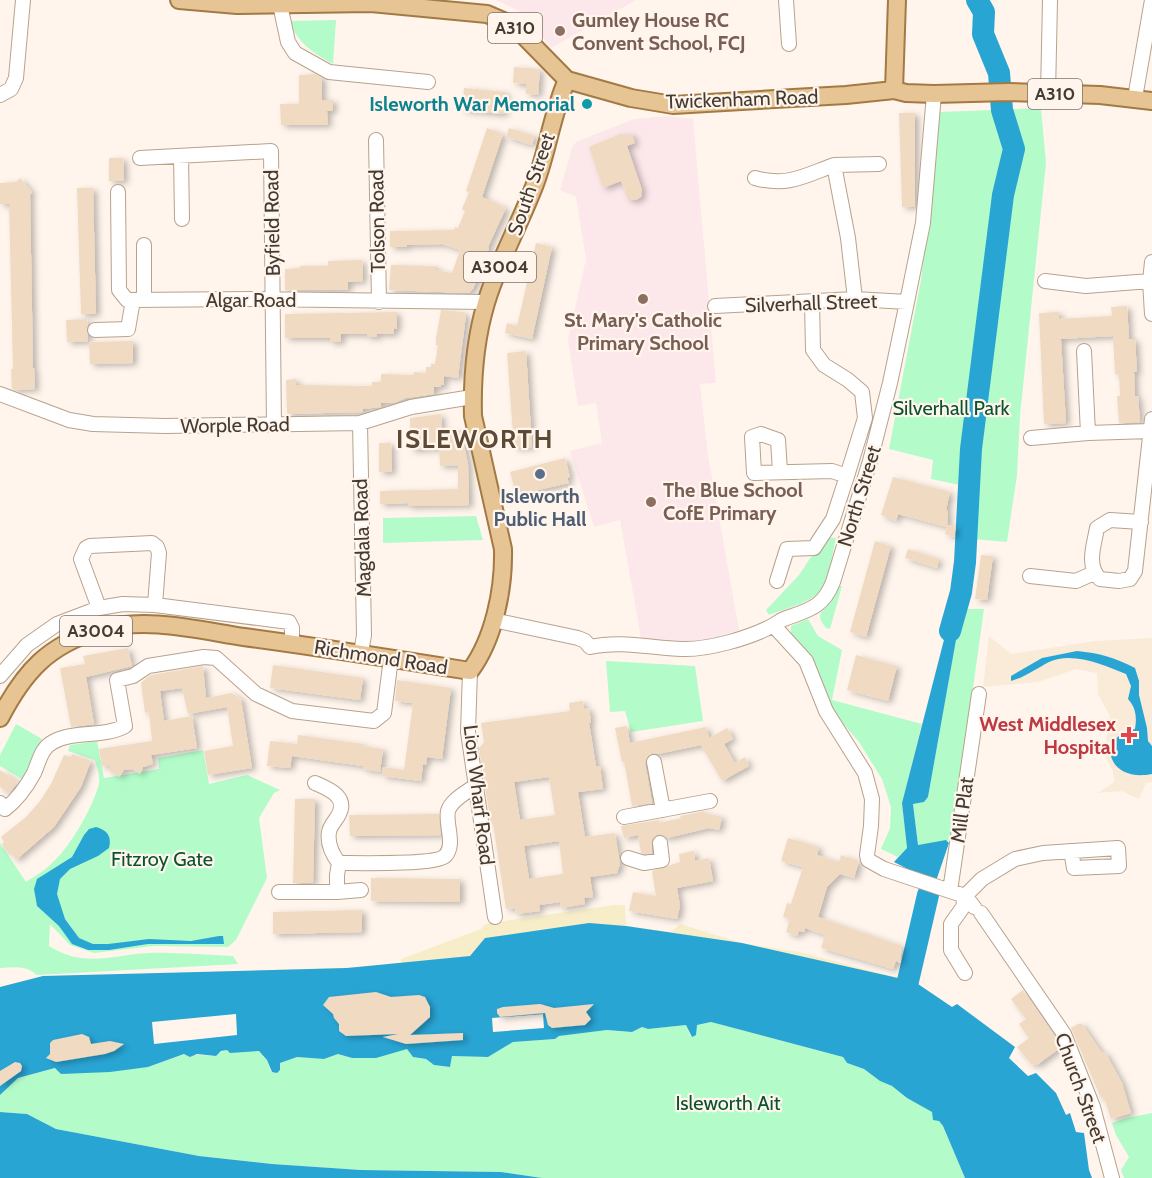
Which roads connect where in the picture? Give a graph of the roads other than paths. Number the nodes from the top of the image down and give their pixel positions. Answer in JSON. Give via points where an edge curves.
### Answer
{"nodes":[{"id":1,"x":23,"y":0,"type":"edge"},
{"id":2,"x":179,"y":0,"type":"edge"},
{"id":3,"x":786,"y":0,"type":"edge"},
{"id":4,"x":897,"y":0,"type":"edge"},
{"id":5,"x":1050,"y":0,"type":"edge"},
{"id":6,"x":1152,"y":0,"type":"edge"},
{"id":7,"x":279,"y":3,"type":"edge"},
{"id":8,"x":790,"y":44,"type":"dead end"},
{"id":9,"x":567,"y":80,"type":"junction"},
{"id":10,"x":428,"y":82,"type":"dead end"},
{"id":11,"x":894,"y":90,"type":"junction"},
{"id":12,"x":934,"y":94,"type":"junction"},
{"id":13,"x":1048,"y":94,"type":"junction"},
{"id":14,"x":0,"y":95,"type":"edge"},
{"id":15,"x":1135,"y":98,"type":"junction"},
{"id":16,"x":1152,"y":101,"type":"edge"},
{"id":17,"x":376,"y":140,"type":"dead end"},
{"id":18,"x":181,"y":156,"type":"junction"},
{"id":19,"x":140,"y":158,"type":"dead end"},
{"id":20,"x":879,"y":164,"type":"dead end"},
{"id":21,"x":834,"y":165,"type":"junction"},
{"id":22,"x":754,"y":177,"type":"dead end"},
{"id":23,"x":117,"y":192,"type":"dead end"},
{"id":24,"x":182,"y":219,"type":"dead end"},
{"id":25,"x":144,"y":245,"type":"dead end"},
{"id":26,"x":1152,"y":262,"type":"edge"},
{"id":27,"x":1045,"y":281,"type":"dead end"},
{"id":28,"x":1150,"y":281,"type":"junction"},
{"id":29,"x":855,"y":299,"type":"junction"},
{"id":30,"x":138,"y":300,"type":"junction"},
{"id":31,"x":273,"y":300,"type":"junction"},
{"id":32,"x":379,"y":302,"type":"junction"},
{"id":33,"x":486,"y":302,"type":"junction"},
{"id":34,"x":812,"y":302,"type":"junction"},
{"id":35,"x":907,"y":302,"type":"junction"},
{"id":36,"x":716,"y":306,"type":"dead end"},
{"id":37,"x":1152,"y":314,"type":"edge"},
{"id":38,"x":95,"y":330,"type":"dead end"},
{"id":39,"x":1083,"y":351,"type":"dead end"},
{"id":40,"x":0,"y":394,"type":"edge"},
{"id":41,"x":472,"y":397,"type":"junction"},
{"id":42,"x":360,"y":423,"type":"junction"},
{"id":43,"x":274,"y":425,"type":"junction"},
{"id":44,"x":1151,"y":425,"type":"edge"},
{"id":45,"x":1088,"y":433,"type":"junction"},
{"id":46,"x":1031,"y":438,"type":"dead end"},
{"id":47,"x":780,"y":472,"type":"dead end"},
{"id":48,"x":848,"y":476,"type":"junction"},
{"id":49,"x":1142,"y":522,"type":"junction"},
{"id":50,"x":1094,"y":573,"type":"junction"},
{"id":51,"x":1030,"y":576,"type":"dead end"},
{"id":52,"x":777,"y":581,"type":"dead end"},
{"id":53,"x":154,"y":605,"type":"junction"},
{"id":54,"x":99,"y":608,"type":"junction"},
{"id":55,"x":493,"y":620,"type":"junction"},
{"id":56,"x":774,"y":626,"type":"junction"},
{"id":57,"x":292,"y":643,"type":"junction"},
{"id":58,"x":361,"y":653,"type":"junction"},
{"id":59,"x":391,"y":658,"type":"junction"},
{"id":60,"x":470,"y":671,"type":"junction"},
{"id":61,"x":0,"y":676,"type":"edge"},
{"id":62,"x":979,"y":694,"type":"dead end"},
{"id":63,"x":0,"y":718,"type":"edge"},
{"id":64,"x":654,"y":762,"type":"dead end"},
{"id":65,"x":315,"y":783,"type":"dead end"},
{"id":66,"x":476,"y":786,"type":"junction"},
{"id":67,"x":710,"y":801,"type":"dead end"},
{"id":68,"x":0,"y":803,"type":"edge"},
{"id":69,"x":663,"y":810,"type":"junction"},
{"id":70,"x":624,"y":817,"type":"dead end"},
{"id":71,"x":660,"y":843,"type":"dead end"},
{"id":72,"x":1071,"y":851,"type":"dead end"},
{"id":73,"x":628,"y":858,"type":"dead end"},
{"id":74,"x":339,"y":863,"type":"junction"},
{"id":75,"x":361,"y":890,"type":"dead end"},
{"id":76,"x":944,"y":890,"type":"junction"},
{"id":77,"x":279,"y":892,"type":"dead end"},
{"id":78,"x":337,"y":892,"type":"junction"},
{"id":79,"x":973,"y":905,"type":"junction"},
{"id":80,"x":495,"y":917,"type":"dead end"},
{"id":81,"x":965,"y":973,"type":"dead end"},
{"id":82,"x":1112,"y":1178,"type":"edge"}],
"edges":[{"from":1,"to":14,"type":"street","via":[[16,78],[11,89]]},
{"from":2,"to":7,"type":"main road","name":"Twickenham Road","number":"A310","via":[[230,5]]},
{"from":3,"to":8,"type":"street"},
{"from":4,"to":11,"type":"main road"},
{"from":5,"to":13,"type":"street"},
{"from":6,"to":15,"type":"street"},
{"from":7,"to":9,"type":"main road","name":"Twickenham Road","number":"A310","via":[[371,3],[487,15],[519,31]]},
{"from":7,"to":10,"type":"street","via":[[288,42],[295,53],[329,72]]},
{"from":9,"to":11,"type":"main road","name":"Twickenham Road","number":"A310","via":[[674,105]]},
{"from":9,"to":33,"type":"main road","name":"South Street","number":"A3004","via":[[534,186]]},
{"from":11,"to":12,"type":"main road","name":"Twickenham Road","number":"A310"},
{"from":12,"to":13,"type":"main road","name":"Twickenham Road","number":"A310"},
{"from":12,"to":35,"type":"street","name":"North Street","via":[[923,223]]},
{"from":13,"to":15,"type":"main road","name":"Twickenham Road","number":"A310"},
{"from":15,"to":16,"type":"main road","name":"Twickenham Road","number":"A310"},
{"from":17,"to":32,"type":"street","name":"Tolson Road"},
{"from":18,"to":19,"type":"street","name":"Byfield Road"},
{"from":18,"to":24,"type":"street"},
{"from":18,"to":31,"type":"street","name":"Byfield Road","via":[[271,151]]},
{"from":20,"to":21,"type":"street"},
{"from":21,"to":22,"type":"street","via":[[789,181]]},
{"from":21,"to":29,"type":"street"},
{"from":23,"to":30,"type":"street","via":[[119,290],[127,300]]},
{"from":25,"to":30,"type":"street"},
{"from":26,"to":28,"type":"street"},
{"from":27,"to":28,"type":"street","via":[[1086,286]]},
{"from":28,"to":37,"type":"street"},
{"from":29,"to":34,"type":"street","name":"Silverhall Street"},
{"from":29,"to":35,"type":"street","name":"Silverhall Street"},
{"from":30,"to":31,"type":"street","name":"Algar Road"},
{"from":30,"to":38,"type":"street","via":[[128,329]]},
{"from":31,"to":32,"type":"street","name":"Algar Road"},
{"from":31,"to":43,"type":"street","name":"Byfield Road"},
{"from":32,"to":33,"type":"street","name":"Algar Road"},
{"from":33,"to":41,"type":"main road","name":"South Street","number":"A3004"},
{"from":34,"to":36,"type":"street","name":"Silverhall Street"},
{"from":34,"to":48,"type":"street","via":[[813,350],[824,365],[862,392],[865,418]]},
{"from":35,"to":56,"type":"street","name":"North Street","via":[[870,460],[829,591],[818,605]]},
{"from":39,"to":45,"type":"street"},
{"from":40,"to":43,"type":"street","name":"Worple Road","via":[[69,420],[93,424]]},
{"from":41,"to":42,"type":"street","name":"Worple Road","via":[[411,406]]},
{"from":41,"to":55,"type":"main road","name":"South Street","number":"A3004","via":[[503,549],[503,575]]},
{"from":42,"to":43,"type":"street","name":"Worple Road"},
{"from":42,"to":58,"type":"street","name":"Magdala Road","via":[[364,635]]},
{"from":44,"to":45,"type":"street"},
{"from":44,"to":49,"type":"street"},
{"from":45,"to":46,"type":"street"},
{"from":47,"to":48,"type":"street","via":[[832,471]]},
{"from":48,"to":52,"type":"street","via":[[832,519],[814,548],[787,549]]},
{"from":49,"to":50,"type":"street","via":[[1110,520],[1097,528]]},
{"from":49,"to":50,"type":"street","via":[[1135,571],[1130,579],[1100,579]]},
{"from":50,"to":51,"type":"street","via":[[1076,581]]},
{"from":53,"to":54,"type":"street","name":"Richmond Road"},
{"from":53,"to":54,"type":"street","via":[[157,547],[152,543],[90,546],[81,559]]},
{"from":53,"to":57,"type":"street","name":"Richmond Road","via":[[289,622]]},
{"from":54,"to":61,"type":"street","name":"Richmond Road","via":[[47,631],[27,645]]},
{"from":55,"to":56,"type":"street","name":"North Street","via":[[582,639],[590,647],[612,643],[684,649],[734,640]]},
{"from":55,"to":60,"type":"main road","name":"South Street","number":"A3004"},
{"from":56,"to":76,"type":"street","via":[[806,661],[826,711],[865,773],[872,799],[867,858]]},
{"from":57,"to":58,"type":"main road","name":"Richmond Road","number":"A3004"},
{"from":57,"to":63,"type":"main road","name":"Richmond Road","number":"A3004","via":[[149,624],[124,624],[100,630],[73,640],[32,668]]},
{"from":58,"to":59,"type":"main road","name":"Richmond Road","number":"A3004"},
{"from":59,"to":60,"type":"main road","name":"Richmond Road","number":"A3004"},
{"from":59,"to":68,"type":"street","via":[[384,713],[374,721],[292,711],[256,694],[216,658],[148,666],[134,676],[117,680],[125,726],[51,743],[11,804],[5,809]]},
{"from":60,"to":66,"type":"street","name":"Lion Wharf Road","via":[[468,732]]},
{"from":62,"to":76,"type":"street","name":"Mill Plat"},
{"from":64,"to":69,"type":"street"},
{"from":65,"to":74,"type":"street","via":[[336,794],[342,803],[329,832],[329,845]]},
{"from":66,"to":74,"type":"street","via":[[448,811],[449,849],[441,859]]},
{"from":66,"to":80,"type":"street","name":"Lion Wharf Road"},
{"from":67,"to":69,"type":"street"},
{"from":69,"to":70,"type":"street"},
{"from":71,"to":73,"type":"street","via":[[662,860],[644,863]]},
{"from":72,"to":79,"type":"street","via":[[1015,859],[982,879]]},
{"from":74,"to":78,"type":"street"},
{"from":75,"to":78,"type":"street"},
{"from":76,"to":79,"type":"street"},
{"from":77,"to":78,"type":"street"},
{"from":79,"to":81,"type":"street","via":[[963,907],[951,924],[951,950]]},
{"from":79,"to":82,"type":"street","name":"Church Street","via":[[1064,1034],[1093,1107]]}]}
